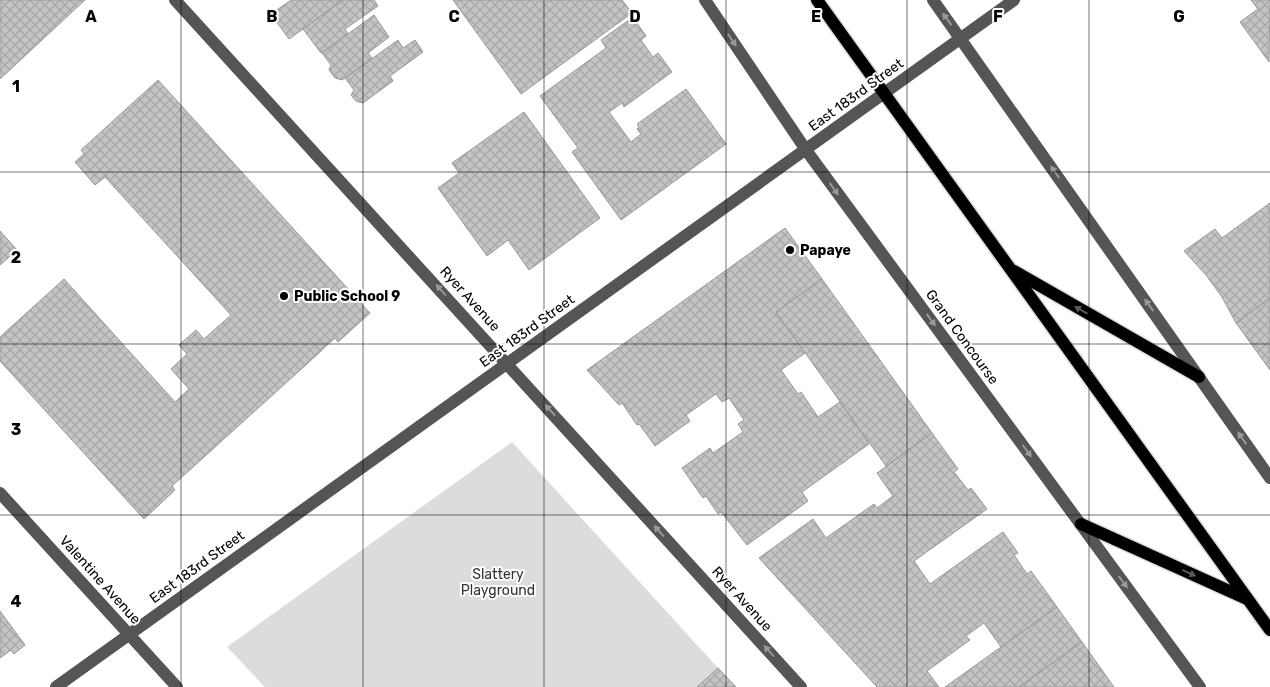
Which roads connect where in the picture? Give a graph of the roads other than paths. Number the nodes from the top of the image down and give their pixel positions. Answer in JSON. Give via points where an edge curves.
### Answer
{"nodes":[{"id":1,"x":175,"y":0,"type":"edge"},
{"id":2,"x":705,"y":0,"type":"edge"},
{"id":3,"x":818,"y":0,"type":"edge"},
{"id":4,"x":933,"y":0,"type":"edge"},
{"id":5,"x":1014,"y":0,"type":"edge"},
{"id":6,"x":961,"y":38,"type":"junction"},
{"id":7,"x":884,"y":93,"type":"junction"},
{"id":8,"x":806,"y":150,"type":"junction"},
{"id":9,"x":1010,"y":269,"type":"junction"},
{"id":10,"x":508,"y":363,"type":"junction"},
{"id":11,"x":1199,"y":377,"type":"junction"},
{"id":12,"x":1270,"y":478,"type":"edge"},
{"id":13,"x":0,"y":493,"type":"edge"},
{"id":14,"x":1081,"y":524,"type":"junction"},
{"id":15,"x":1249,"y":600,"type":"junction"},
{"id":16,"x":1270,"y":630,"type":"edge"},
{"id":17,"x":129,"y":634,"type":"junction"},
{"id":18,"x":56,"y":687,"type":"edge"},
{"id":19,"x":177,"y":687,"type":"edge"},
{"id":20,"x":801,"y":687,"type":"edge"},
{"id":21,"x":1200,"y":687,"type":"edge"}],
"edges":[{"from":10,"to":1,"type":"street","name":"Ryer Avenue","one_way":true},
{"from":2,"to":8,"type":"street","name":"Grand Concourse","one_way":true},
{"from":3,"to":7,"type":"main road"},
{"from":6,"to":4,"type":"street","one_way":true},
{"from":5,"to":6,"type":"street","name":"East 183rd Street"},
{"from":6,"to":7,"type":"street","name":"East 183rd Street"},
{"from":11,"to":6,"type":"street","one_way":true},
{"from":7,"to":8,"type":"street","name":"East 183rd Street"},
{"from":7,"to":9,"type":"main road"},
{"from":8,"to":10,"type":"street","name":"East 183rd Street"},
{"from":8,"to":14,"type":"street","name":"Grand Concourse","one_way":true},
{"from":11,"to":9,"type":"main road","one_way":true},
{"from":9,"to":15,"type":"main road"},
{"from":10,"to":17,"type":"street","name":"East 183rd Street"},
{"from":20,"to":10,"type":"street","name":"Ryer Avenue","one_way":true},
{"from":12,"to":11,"type":"street","one_way":true},
{"from":13,"to":17,"type":"street","name":"Valentine Avenue"},
{"from":14,"to":15,"type":"main road","one_way":true},
{"from":14,"to":21,"type":"street","name":"Grand Concourse","one_way":true},
{"from":15,"to":16,"type":"main road"},
{"from":17,"to":18,"type":"street","name":"East 183rd Street"},
{"from":17,"to":19,"type":"street","name":"Valentine Avenue"}]}
